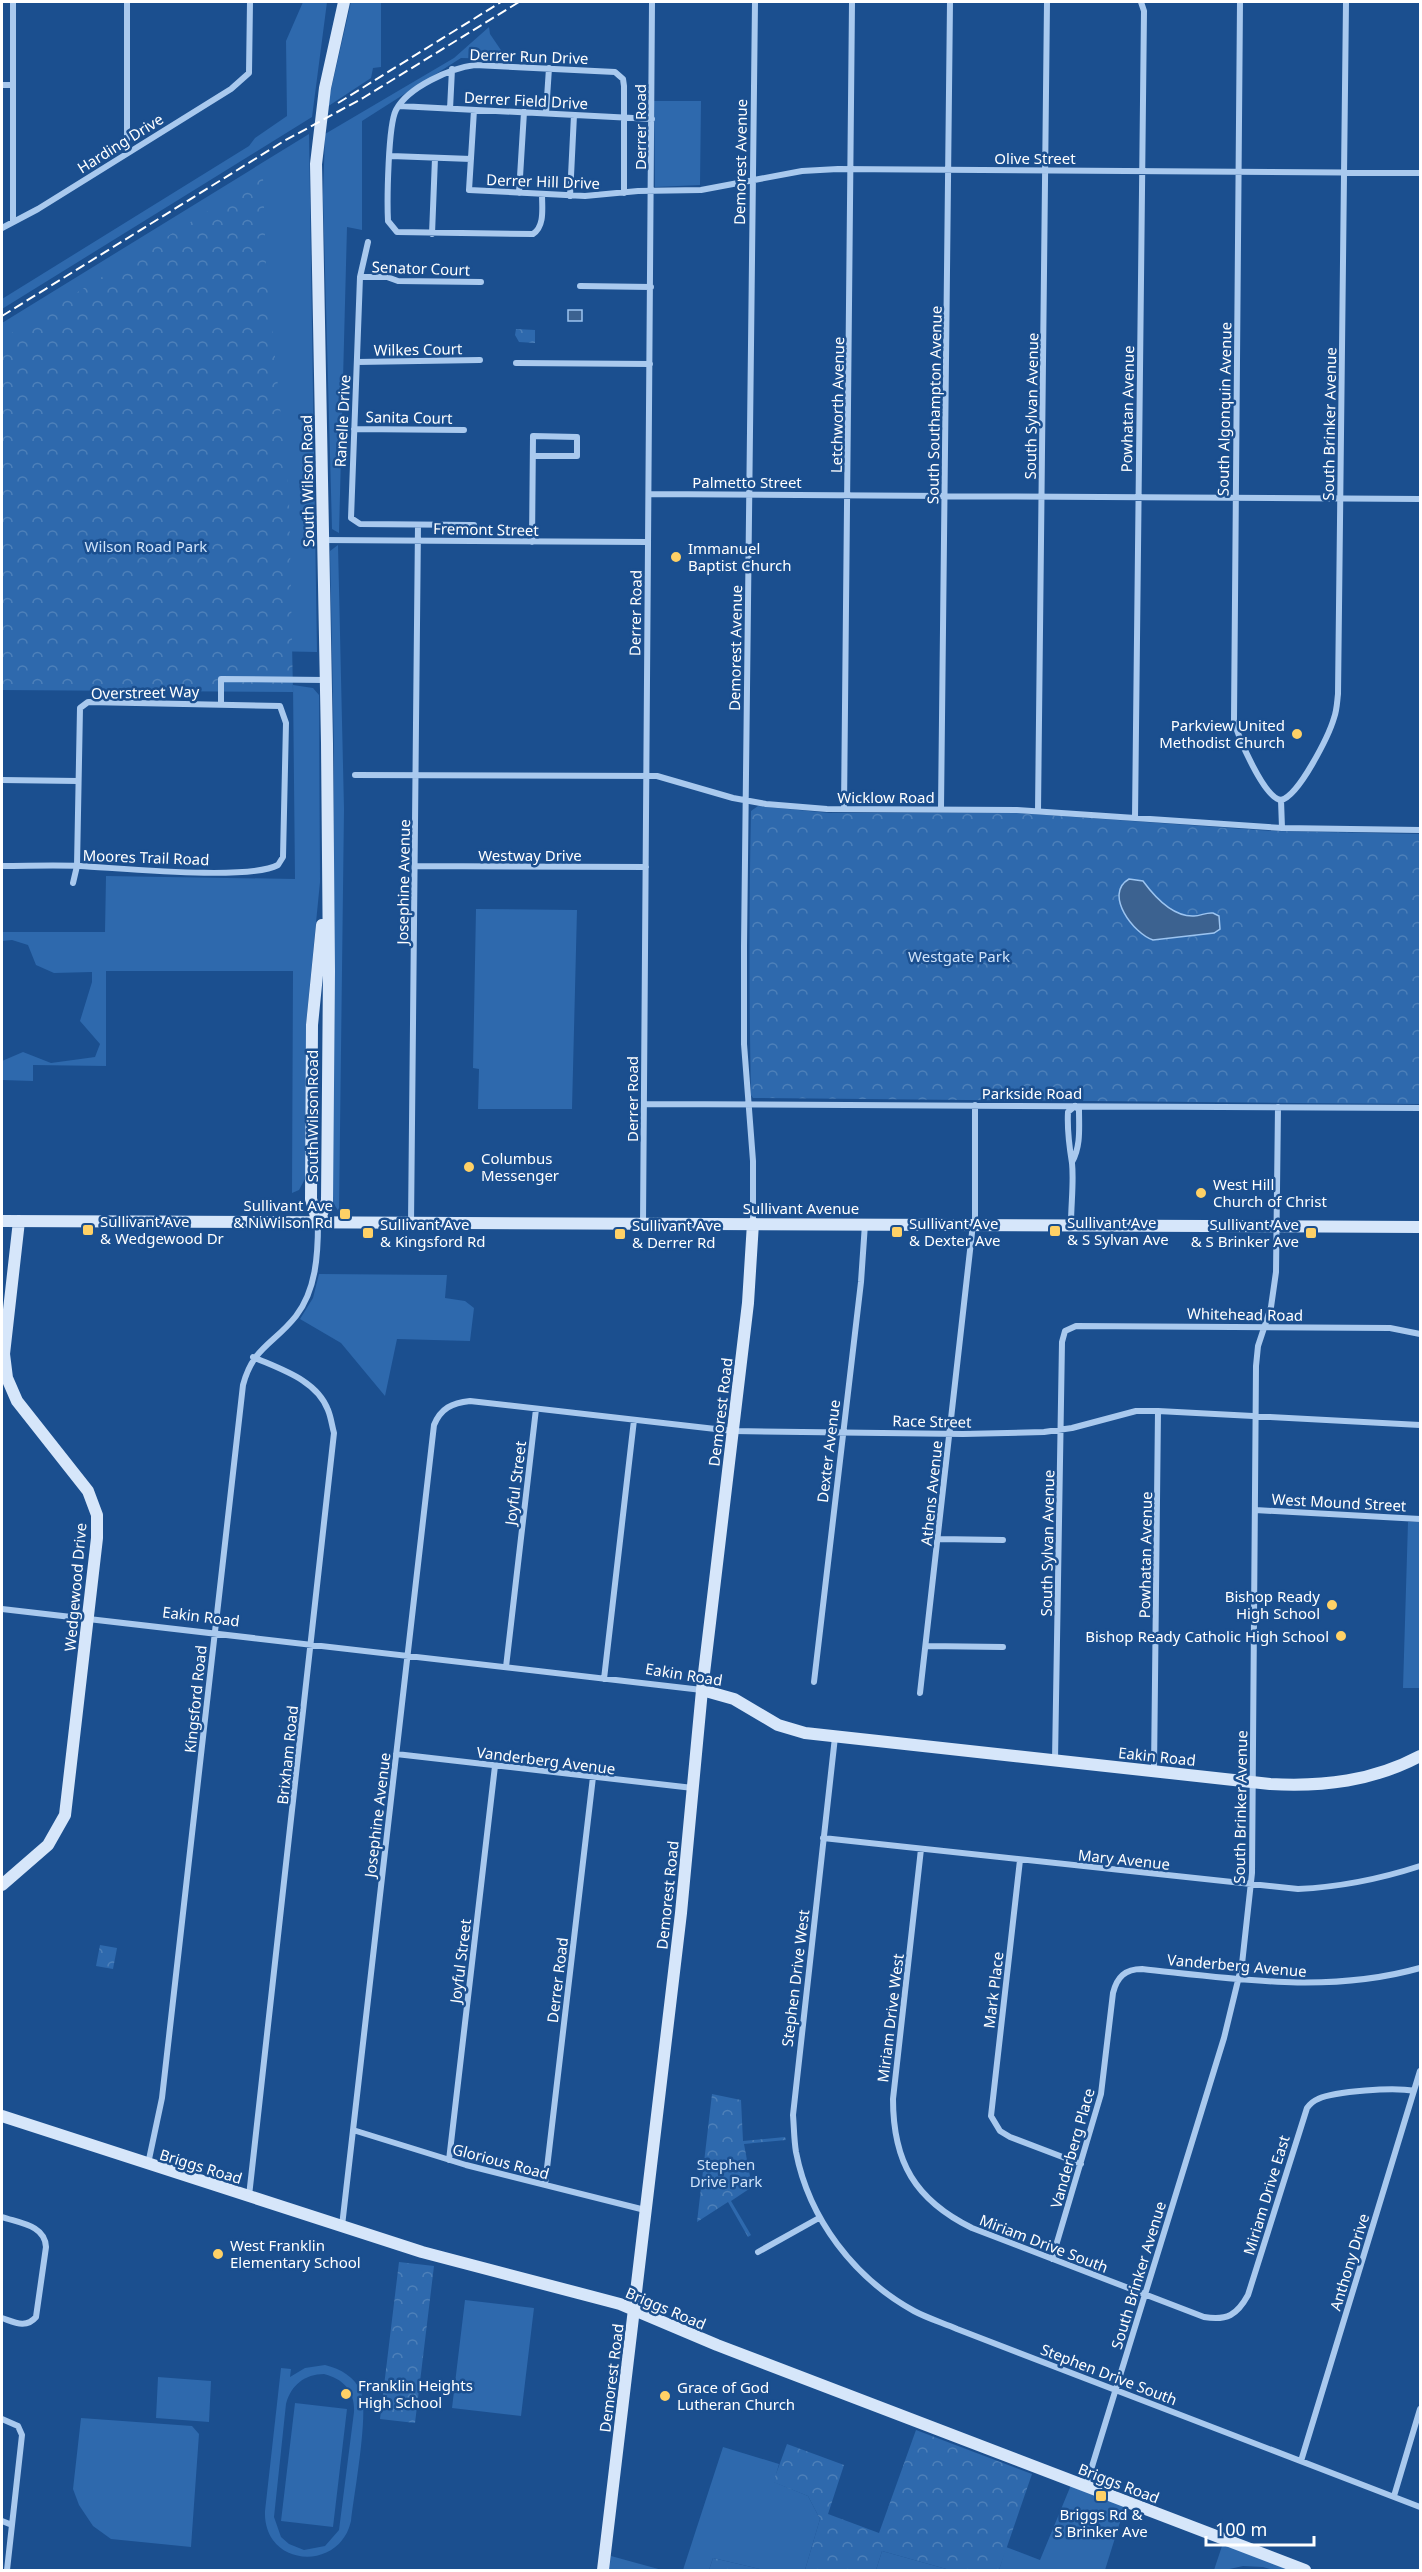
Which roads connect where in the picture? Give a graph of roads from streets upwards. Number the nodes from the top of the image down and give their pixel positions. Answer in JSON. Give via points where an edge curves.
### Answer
{"nodes":[{"id":1,"x":13,"y":2,"type":"edge"},
{"id":2,"x":127,"y":2,"type":"edge"},
{"id":3,"x":250,"y":2,"type":"edge"},
{"id":4,"x":335,"y":2,"type":"edge"},
{"id":5,"x":344,"y":2,"type":"edge"},
{"id":6,"x":652,"y":2,"type":"edge"},
{"id":7,"x":755,"y":2,"type":"edge"},
{"id":8,"x":852,"y":2,"type":"edge"},
{"id":9,"x":950,"y":2,"type":"edge"},
{"id":10,"x":1047,"y":2,"type":"edge"},
{"id":11,"x":1141,"y":2,"type":"edge"},
{"id":12,"x":1240,"y":2,"type":"edge"},
{"id":13,"x":1346,"y":2,"type":"edge"},
{"id":14,"x":549,"y":68,"type":"junction"},
{"id":15,"x":452,"y":69,"type":"junction"},
{"id":16,"x":326,"y":82,"type":"junction"},
{"id":17,"x":2,"y":85,"type":"edge"},
{"id":18,"x":13,"y":85,"type":"junction"},
{"id":19,"x":401,"y":103,"type":"junction"},
{"id":20,"x":450,"y":109,"type":"junction"},
{"id":21,"x":474,"y":110,"type":"junction"},
{"id":22,"x":524,"y":112,"type":"junction"},
{"id":23,"x":546,"y":113,"type":"junction"},
{"id":24,"x":573,"y":115,"type":"junction"},
{"id":25,"x":623,"y":117,"type":"junction"},
{"id":26,"x":652,"y":119,"type":"junction"},
{"id":27,"x":127,"y":153,"type":"junction"},
{"id":28,"x":391,"y":156,"type":"junction"},
{"id":29,"x":435,"y":158,"type":"junction"},
{"id":30,"x":471,"y":159,"type":"junction"},
{"id":31,"x":851,"y":169,"type":"junction"},
{"id":32,"x":948,"y":170,"type":"junction"},
{"id":33,"x":1045,"y":170,"type":"junction"},
{"id":34,"x":1142,"y":171,"type":"junction"},
{"id":35,"x":1239,"y":172,"type":"junction"},
{"id":36,"x":1343,"y":173,"type":"junction"},
{"id":37,"x":1420,"y":173,"type":"edge"},
{"id":38,"x":752,"y":179,"type":"junction"},
{"id":39,"x":652,"y":192,"type":"junction"},
{"id":40,"x":519,"y":193,"type":"junction"},
{"id":41,"x":624,"y":193,"type":"junction"},
{"id":42,"x":542,"y":194,"type":"junction"},
{"id":43,"x":570,"y":196,"type":"junction"},
{"id":44,"x":13,"y":221,"type":"junction"},
{"id":45,"x":2,"y":228,"type":"edge"},
{"id":46,"x":432,"y":234,"type":"junction"},
{"id":47,"x":368,"y":242,"type":"dead end"},
{"id":48,"x":360,"y":277,"type":"junction"},
{"id":49,"x":481,"y":282,"type":"dead end"},
{"id":50,"x":580,"y":286,"type":"dead end"},
{"id":51,"x":651,"y":287,"type":"junction"},
{"id":52,"x":480,"y":360,"type":"dead end"},
{"id":53,"x":357,"y":362,"type":"junction"},
{"id":54,"x":516,"y":363,"type":"dead end"},
{"id":55,"x":650,"y":364,"type":"junction"},
{"id":56,"x":354,"y":429,"type":"junction"},
{"id":57,"x":464,"y":430,"type":"dead end"},
{"id":58,"x":533,"y":456,"type":"junction"},
{"id":59,"x":649,"y":494,"type":"junction"},
{"id":60,"x":749,"y":494,"type":"junction"},
{"id":61,"x":848,"y":495,"type":"junction"},
{"id":62,"x":945,"y":495,"type":"junction"},
{"id":63,"x":1042,"y":496,"type":"junction"},
{"id":64,"x":1138,"y":497,"type":"junction"},
{"id":65,"x":1235,"y":497,"type":"junction"},
{"id":66,"x":1340,"y":498,"type":"junction"},
{"id":67,"x":1420,"y":499,"type":"edge"},
{"id":68,"x":418,"y":525,"type":"junction"},
{"id":69,"x":474,"y":525,"type":"dead end"},
{"id":70,"x":323,"y":540,"type":"junction"},
{"id":71,"x":417,"y":540,"type":"junction"},
{"id":72,"x":532,"y":542,"type":"junction"},
{"id":73,"x":648,"y":542,"type":"junction"},
{"id":74,"x":326,"y":680,"type":"junction"},
{"id":75,"x":221,"y":704,"type":"junction"},
{"id":76,"x":355,"y":775,"type":"dead end"},
{"id":77,"x":416,"y":775,"type":"junction"},
{"id":78,"x":646,"y":776,"type":"junction"},
{"id":79,"x":2,"y":780,"type":"edge"},
{"id":80,"x":78,"y":781,"type":"junction"},
{"id":81,"x":746,"y":800,"type":"junction"},
{"id":82,"x":1281,"y":800,"type":"junction"},
{"id":83,"x":941,"y":808,"type":"junction"},
{"id":84,"x":844,"y":809,"type":"junction"},
{"id":85,"x":1038,"y":811,"type":"junction"},
{"id":86,"x":1135,"y":818,"type":"junction"},
{"id":87,"x":1282,"y":828,"type":"junction"},
{"id":88,"x":1420,"y":830,"type":"edge"},
{"id":89,"x":283,"y":857,"type":"joint"},
{"id":90,"x":2,"y":866,"type":"edge"},
{"id":91,"x":77,"y":866,"type":"junction"},
{"id":92,"x":415,"y":866,"type":"junction"},
{"id":93,"x":646,"y":867,"type":"junction"},
{"id":94,"x":73,"y":883,"type":"dead end"},
{"id":95,"x":644,"y":1104,"type":"junction"},
{"id":96,"x":747,"y":1104,"type":"junction"},
{"id":97,"x":975,"y":1105,"type":"junction"},
{"id":98,"x":1075,"y":1106,"type":"junction"},
{"id":99,"x":1278,"y":1107,"type":"junction"},
{"id":100,"x":1420,"y":1108,"type":"edge"},
{"id":101,"x":1072,"y":1162,"type":"junction"},
{"id":102,"x":2,"y":1221,"type":"edge"},
{"id":103,"x":19,"y":1221,"type":"junction"},
{"id":104,"x":318,"y":1223,"type":"junction"},
{"id":105,"x":411,"y":1223,"type":"junction"},
{"id":106,"x":753,"y":1223,"type":"junction"},
{"id":107,"x":865,"y":1223,"type":"junction"},
{"id":108,"x":642,"y":1224,"type":"junction"},
{"id":109,"x":974,"y":1224,"type":"junction"},
{"id":110,"x":1071,"y":1224,"type":"junction"},
{"id":111,"x":1276,"y":1226,"type":"junction"},
{"id":112,"x":1420,"y":1227,"type":"edge"},
{"id":113,"x":1265,"y":1327,"type":"junction"},
{"id":114,"x":1068,"y":1328,"type":"joint"},
{"id":115,"x":1420,"y":1334,"type":"edge"},
{"id":116,"x":253,"y":1357,"type":"junction"},
{"id":117,"x":536,"y":1408,"type":"junction"},
{"id":118,"x":444,"y":1409,"type":"joint"},
{"id":119,"x":1158,"y":1411,"type":"junction"},
{"id":120,"x":1256,"y":1416,"type":"junction"},
{"id":121,"x":634,"y":1420,"type":"junction"},
{"id":122,"x":1420,"y":1425,"type":"edge"},
{"id":123,"x":1060,"y":1430,"type":"junction"},
{"id":124,"x":733,"y":1431,"type":"junction"},
{"id":125,"x":842,"y":1432,"type":"junction"},
{"id":126,"x":950,"y":1433,"type":"junction"},
{"id":127,"x":1255,"y":1510,"type":"junction"},
{"id":128,"x":1420,"y":1519,"type":"edge"},
{"id":129,"x":938,"y":1539,"type":"junction"},
{"id":130,"x":1004,"y":1540,"type":"dead end"},
{"id":131,"x":2,"y":1609,"type":"edge"},
{"id":132,"x":88,"y":1619,"type":"junction"},
{"id":133,"x":214,"y":1633,"type":"junction"},
{"id":134,"x":311,"y":1645,"type":"junction"},
{"id":135,"x":926,"y":1646,"type":"junction"},
{"id":136,"x":1003,"y":1647,"type":"dead end"},
{"id":137,"x":408,"y":1656,"type":"junction"},
{"id":138,"x":506,"y":1667,"type":"junction"},
{"id":139,"x":604,"y":1678,"type":"junction"},
{"id":140,"x":814,"y":1682,"type":"dead end"},
{"id":141,"x":702,"y":1690,"type":"junction"},
{"id":142,"x":920,"y":1693,"type":"dead end"},
{"id":143,"x":835,"y":1737,"type":"junction"},
{"id":144,"x":396,"y":1754,"type":"junction"},
{"id":145,"x":1420,"y":1756,"type":"edge"},
{"id":146,"x":1055,"y":1761,"type":"junction"},
{"id":147,"x":495,"y":1766,"type":"junction"},
{"id":148,"x":1154,"y":1771,"type":"junction"},
{"id":149,"x":593,"y":1777,"type":"junction"},
{"id":150,"x":1253,"y":1782,"type":"junction"},
{"id":151,"x":693,"y":1788,"type":"junction"},
{"id":152,"x":823,"y":1838,"type":"junction"},
{"id":153,"x":921,"y":1849,"type":"junction"},
{"id":154,"x":1020,"y":1860,"type":"junction"},
{"id":155,"x":1420,"y":1866,"type":"edge"},
{"id":156,"x":2,"y":1885,"type":"edge"},
{"id":157,"x":1251,"y":1885,"type":"junction"},
{"id":158,"x":1420,"y":1968,"type":"edge"},
{"id":159,"x":1124,"y":1973,"type":"joint"},
{"id":160,"x":1238,"y":1979,"type":"junction"},
{"id":161,"x":1420,"y":2071,"type":"edge"},
{"id":162,"x":1414,"y":2091,"type":"junction"},
{"id":163,"x":2,"y":2116,"type":"edge"},
{"id":164,"x":353,"y":2130,"type":"junction"},
{"id":165,"x":449,"y":2160,"type":"junction"},
{"id":166,"x":1081,"y":2164,"type":"junction"},
{"id":167,"x":147,"y":2165,"type":"junction"},
{"id":168,"x":546,"y":2185,"type":"junction"},
{"id":169,"x":916,"y":2186,"type":"joint"},
{"id":170,"x":249,"y":2197,"type":"junction"},
{"id":171,"x":645,"y":2210,"type":"junction"},
{"id":172,"x":2,"y":2217,"type":"edge"},
{"id":173,"x":819,"y":2218,"type":"junction"},
{"id":174,"x":342,"y":2227,"type":"junction"},
{"id":175,"x":758,"y":2252,"type":"dead end"},
{"id":176,"x":1052,"y":2259,"type":"junction"},
{"id":177,"x":1145,"y":2295,"type":"junction"},
{"id":178,"x":1240,"y":2310,"type":"joint"},
{"id":179,"x":634,"y":2312,"type":"junction"},
{"id":180,"x":2,"y":2318,"type":"edge"},
{"id":181,"x":1116,"y":2389,"type":"junction"},
{"id":182,"x":1420,"y":2409,"type":"edge"},
{"id":183,"x":2,"y":2419,"type":"edge"},
{"id":184,"x":1301,"y":2461,"type":"junction"},
{"id":185,"x":1086,"y":2486,"type":"junction"},
{"id":186,"x":1394,"y":2496,"type":"junction"},
{"id":187,"x":1420,"y":2506,"type":"edge"},
{"id":188,"x":2,"y":2521,"type":"edge"},
{"id":189,"x":12,"y":2525,"type":"junction"},
{"id":190,"x":6,"y":2571,"type":"edge"},
{"id":191,"x":603,"y":2571,"type":"edge"},
{"id":192,"x":1305,"y":2571,"type":"edge"}],
"edges":[{"from":1,"to":18,"type":"street"},
{"from":2,"to":27,"type":"street"},
{"from":3,"to":27,"type":"street","name":"Harding Drive","via":[[249,73],[231,89]]},
{"from":4,"to":16,"type":"street","name":"South Wilson Road"},
{"from":5,"to":16,"type":"street","name":"South Wilson Road"},
{"from":6,"to":26,"type":"street","name":"Derrer Road"},
{"from":7,"to":38,"type":"street","name":"Demorest Avenue"},
{"from":8,"to":31,"type":"street","name":"Letchworth Avenue"},
{"from":9,"to":32,"type":"street","name":"South Southampton Avenue"},
{"from":10,"to":33,"type":"street","name":"South Sylvan Avenue"},
{"from":11,"to":34,"type":"street","name":"Powhatan Avenue"},
{"from":12,"to":35,"type":"street","name":"South Algonquin Avenue"},
{"from":13,"to":36,"type":"street","name":"South Brinker Avenue"},
{"from":14,"to":15,"type":"street","name":"Derrer Run Drive","via":[[475,65]]},
{"from":14,"to":23,"type":"street"},
{"from":14,"to":25,"type":"street","name":"Derrer Run Drive","via":[[621,75]]},
{"from":15,"to":19,"type":"street","name":"Derrer Run Drive"},
{"from":15,"to":20,"type":"street"},
{"from":16,"to":70,"type":"street","name":"South Wilson Road","via":[[316,164]]},
{"from":17,"to":18,"type":"street"},
{"from":18,"to":44,"type":"street"},
{"from":19,"to":20,"type":"street","name":"Derrer Field Drive"},
{"from":19,"to":28,"type":"street","via":[[394,118]]},
{"from":20,"to":21,"type":"street","name":"Derrer Field Drive"},
{"from":21,"to":22,"type":"street","name":"Derrer Field Drive"},
{"from":21,"to":30,"type":"street"},
{"from":22,"to":23,"type":"street","name":"Derrer Field Drive"},
{"from":22,"to":40,"type":"street"},
{"from":23,"to":24,"type":"street","name":"Derrer Field Drive"},
{"from":24,"to":25,"type":"street","name":"Derrer Field Drive"},
{"from":24,"to":43,"type":"street"},
{"from":25,"to":26,"type":"street","name":"Derrer Field Drive"},
{"from":25,"to":41,"type":"street"},
{"from":26,"to":39,"type":"street","name":"Derrer Road"},
{"from":27,"to":44,"type":"street","name":"Harding Drive"},
{"from":28,"to":29,"type":"street","name":"Derrer Hill Drive"},
{"from":28,"to":46,"type":"street","via":[[388,224],[397,232]]},
{"from":29,"to":30,"type":"street","name":"Derrer Hill Drive"},
{"from":29,"to":46,"type":"street"},
{"from":30,"to":40,"type":"street","name":"Derrer Hill Drive","via":[[469,190]]},
{"from":31,"to":32,"type":"street","name":"Olive Street"},
{"from":31,"to":38,"type":"street","name":"Olive Street"},
{"from":31,"to":61,"type":"street","name":"Letchworth Avenue"},
{"from":32,"to":33,"type":"street","name":"Olive Street"},
{"from":32,"to":62,"type":"street","name":"South Southampton Avenue"},
{"from":33,"to":34,"type":"street","name":"Olive Street"},
{"from":33,"to":63,"type":"street","name":"South Sylvan Avenue"},
{"from":34,"to":35,"type":"street","name":"Olive Street"},
{"from":34,"to":64,"type":"street","name":"Powhatan Avenue"},
{"from":35,"to":36,"type":"street","name":"Olive Street"},
{"from":35,"to":65,"type":"street","name":"South Algonquin Avenue"},
{"from":36,"to":37,"type":"street","name":"Olive Street"},
{"from":36,"to":66,"type":"street","name":"South Brinker Avenue"},
{"from":38,"to":39,"type":"street","name":"Olive Street","via":[[701,190]]},
{"from":38,"to":60,"type":"street","name":"Demorest Avenue"},
{"from":39,"to":41,"type":"street","name":"Derrer Hill Drive"},
{"from":39,"to":51,"type":"street","name":"Derrer Road"},
{"from":40,"to":42,"type":"street","name":"Derrer Hill Drive"},
{"from":41,"to":43,"type":"street","name":"Derrer Hill Drive"},
{"from":42,"to":43,"type":"street","name":"Derrer Hill Drive"},
{"from":42,"to":46,"type":"street","via":[[541,222],[533,234]]},
{"from":44,"to":45,"type":"street","name":"Harding Drive"},
{"from":47,"to":48,"type":"street","name":"Ranelle Drive"},
{"from":48,"to":49,"type":"street","name":"Senator Court"},
{"from":48,"to":53,"type":"street","name":"Ranelle Drive"},
{"from":50,"to":51,"type":"street"},
{"from":51,"to":55,"type":"street","name":"Derrer Road"},
{"from":52,"to":53,"type":"street","name":"Wilkes Court"},
{"from":53,"to":56,"type":"street","name":"Ranelle Drive"},
{"from":54,"to":55,"type":"street"},
{"from":55,"to":59,"type":"street","name":"Derrer Road"},
{"from":56,"to":57,"type":"street","name":"Sanita Court"},
{"from":56,"to":68,"type":"street","name":"Ranelle Drive","via":[[351,518],[357,524]]},
{"from":58,"to":58,"type":"street","via":[[533,436],[577,437],[577,456]]},
{"from":58,"to":72,"type":"street"},
{"from":59,"to":60,"type":"street","name":"Palmetto Street"},
{"from":59,"to":73,"type":"street","name":"Derrer Road"},
{"from":60,"to":61,"type":"street","name":"Palmetto Street"},
{"from":60,"to":81,"type":"street","name":"Demorest Avenue"},
{"from":61,"to":62,"type":"street","name":"Palmetto Street"},
{"from":61,"to":84,"type":"street","name":"Letchworth Avenue"},
{"from":62,"to":63,"type":"street","name":"Palmetto Street"},
{"from":62,"to":83,"type":"street","name":"South Southampton Avenue"},
{"from":63,"to":64,"type":"street","name":"Palmetto Street"},
{"from":63,"to":85,"type":"street","name":"South Sylvan Avenue"},
{"from":64,"to":65,"type":"street","name":"Palmetto Street"},
{"from":64,"to":86,"type":"street","name":"Powhatan Avenue"},
{"from":65,"to":66,"type":"street","name":"Palmetto Street"},
{"from":65,"to":82,"type":"street","name":"South Algonquin Avenue","via":[[1234,720],[1245,751],[1270,794]]},
{"from":66,"to":67,"type":"street","name":"Palmetto Street"},
{"from":66,"to":82,"type":"street","name":"South Brinker Avenue","via":[[1336,714],[1297,787],[1289,798]]},
{"from":68,"to":69,"type":"street","name":"Ranelle Drive"},
{"from":68,"to":71,"type":"street"},
{"from":70,"to":71,"type":"street","name":"Fremont Street"},
{"from":70,"to":74,"type":"street","name":"South Wilson Road"},
{"from":71,"to":72,"type":"street","name":"Fremont Street"},
{"from":71,"to":77,"type":"street","name":"Josephine Avenue"},
{"from":72,"to":73,"type":"street","name":"Fremont Street"},
{"from":73,"to":78,"type":"street","name":"Derrer Road"},
{"from":74,"to":75,"type":"street","via":[[221,679]]},
{"from":74,"to":104,"type":"street","name":"South Wilson Road","via":[[327,887],[312,1026],[311,1199]]},
{"from":75,"to":80,"type":"street","name":"Overstreet Way","via":[[88,702],[80,708],[78,720]]},
{"from":75,"to":89,"type":"street","name":"Overstreet Way","via":[[280,706],[286,723]]},
{"from":76,"to":77,"type":"street","name":"Wicklow Road"},
{"from":77,"to":78,"type":"street","name":"Wicklow Road"},
{"from":77,"to":92,"type":"street","name":"Josephine Avenue"},
{"from":78,"to":81,"type":"street","name":"Wicklow Road"},
{"from":78,"to":93,"type":"street","name":"Derrer Road"},
{"from":79,"to":80,"type":"street"},
{"from":80,"to":91,"type":"street","name":"Overstreet Way"},
{"from":81,"to":84,"type":"street","name":"Wicklow Road"},
{"from":81,"to":96,"type":"street","name":"Demorest Avenue"},
{"from":82,"to":87,"type":"street"},
{"from":83,"to":84,"type":"street","name":"Wicklow Road"},
{"from":83,"to":85,"type":"street","name":"Wicklow Road"},
{"from":85,"to":86,"type":"street","name":"Wicklow Road"},
{"from":86,"to":87,"type":"street","name":"Wicklow Road"},
{"from":87,"to":88,"type":"street","name":"Wicklow Road"},
{"from":89,"to":91,"type":"street","name":"Moores Trail Road","via":[[278,865],[262,871]]},
{"from":90,"to":91,"type":"street","name":"Moores Trail Road"},
{"from":91,"to":94,"type":"street","name":"Overstreet Way"},
{"from":92,"to":93,"type":"street","name":"Westway Drive"},
{"from":92,"to":105,"type":"street","name":"Josephine Avenue"},
{"from":93,"to":95,"type":"street","name":"Derrer Road"},
{"from":95,"to":96,"type":"street","name":"Parkside Road"},
{"from":95,"to":108,"type":"street","name":"Derrer Road"},
{"from":96,"to":97,"type":"street","name":"Parkside Road"},
{"from":96,"to":106,"type":"street","name":"Demorest Avenue","via":[[753,1161]]},
{"from":97,"to":98,"type":"street","name":"Parkside Road"},
{"from":97,"to":109,"type":"street"},
{"from":98,"to":99,"type":"street","name":"Parkside Road"},
{"from":98,"to":101,"type":"street","via":[[1079,1110],[1080,1132]]},
{"from":98,"to":101,"type":"street","via":[[1068,1112],[1068,1152]]},
{"from":99,"to":100,"type":"street","name":"Parkside Road"},
{"from":99,"to":111,"type":"street","name":"South Brinker Avenue"},
{"from":101,"to":110,"type":"street"},
{"from":102,"to":103,"type":"street","name":"Sullivant Avenue"},
{"from":103,"to":104,"type":"street","name":"Sullivant Avenue"},
{"from":103,"to":132,"type":"street","name":"Wedgewood Drive","via":[[5,1369],[18,1401],[79,1478],[97,1515]]},
{"from":104,"to":105,"type":"street","name":"Sullivant Avenue"},
{"from":104,"to":116,"type":"street","name":"Kingsford Road","via":[[318,1247],[309,1292],[296,1316]]},
{"from":105,"to":108,"type":"street","name":"Sullivant Avenue"},
{"from":106,"to":107,"type":"street","name":"Sullivant Avenue"},
{"from":106,"to":108,"type":"street","name":"Sullivant Avenue"},
{"from":106,"to":124,"type":"street","name":"Demorest Road"},
{"from":107,"to":109,"type":"street","name":"Sullivant Avenue"},
{"from":107,"to":125,"type":"street","name":"Dexter Avenue"},
{"from":109,"to":110,"type":"street","name":"Sullivant Avenue"},
{"from":109,"to":126,"type":"street","name":"Athens Avenue"},
{"from":110,"to":111,"type":"street","name":"Sullivant Avenue"},
{"from":111,"to":112,"type":"street","name":"Sullivant Avenue"},
{"from":111,"to":113,"type":"street","name":"South Brinker Avenue","via":[[1273,1299]]},
{"from":113,"to":114,"type":"street","name":"Whitehead Road"},
{"from":113,"to":115,"type":"street","name":"Whitehead Road","via":[[1390,1328]]},
{"from":113,"to":120,"type":"street","name":"South Brinker Avenue","via":[[1258,1346]]},
{"from":114,"to":123,"type":"street","name":"South Sylvan Avenue","via":[[1062,1338]]},
{"from":116,"to":133,"type":"street","name":"Kingsford Road","via":[[242,1394]]},
{"from":116,"to":134,"type":"street","name":"Brixham Road","via":[[297,1377],[318,1393],[328,1409],[334,1433]]},
{"from":117,"to":118,"type":"street","name":"Race Street","via":[[470,1401],[456,1402]]},
{"from":117,"to":121,"type":"street","name":"Race Street"},
{"from":117,"to":138,"type":"street","name":"Joyful Street"},
{"from":118,"to":137,"type":"street","name":"Josephine Avenue","via":[[435,1425]]},
{"from":119,"to":120,"type":"street","name":"Race Street"},
{"from":119,"to":123,"type":"street","name":"Race Street","via":[[1136,1411]]},
{"from":119,"to":148,"type":"street","name":"Powhatan Avenue"},
{"from":120,"to":122,"type":"street","name":"Race Street"},
{"from":120,"to":127,"type":"street","name":"South Brinker Avenue"},
{"from":121,"to":124,"type":"street","name":"Race Street"},
{"from":121,"to":139,"type":"street"},
{"from":123,"to":126,"type":"street","name":"Race Street"},
{"from":123,"to":146,"type":"street","name":"South Sylvan Avenue"},
{"from":124,"to":125,"type":"street","name":"Race Street"},
{"from":124,"to":141,"type":"street","name":"Demorest Road"},
{"from":125,"to":126,"type":"street","name":"Race Street"},
{"from":125,"to":140,"type":"street","name":"Dexter Avenue"},
{"from":126,"to":129,"type":"street","name":"Athens Avenue"},
{"from":127,"to":128,"type":"street","name":"West Mound Street"},
{"from":127,"to":150,"type":"street","name":"South Brinker Avenue"},
{"from":129,"to":130,"type":"street"},
{"from":129,"to":135,"type":"street","name":"Athens Avenue"},
{"from":131,"to":132,"type":"street","name":"Eakin Road"},
{"from":132,"to":133,"type":"street","name":"Eakin Road"},
{"from":132,"to":156,"type":"street","name":"Wedgewood Drive","via":[[65,1815],[48,1845]]},
{"from":133,"to":134,"type":"street","name":"Eakin Road"},
{"from":133,"to":167,"type":"street","name":"Kingsford Road","via":[[162,2098]]},
{"from":134,"to":137,"type":"street","name":"Eakin Road"},
{"from":134,"to":170,"type":"street","name":"Brixham Road"},
{"from":135,"to":136,"type":"street"},
{"from":135,"to":142,"type":"street","name":"Athens Avenue"},
{"from":137,"to":138,"type":"street","name":"Eakin Road"},
{"from":137,"to":144,"type":"street","name":"Josephine Avenue"},
{"from":138,"to":139,"type":"street","name":"Eakin Road"},
{"from":139,"to":141,"type":"street","name":"Eakin Road"},
{"from":141,"to":143,"type":"street","name":"Eakin Road","via":[[734,1699],[789,1729]]},
{"from":141,"to":151,"type":"street","name":"Demorest Road"},
{"from":143,"to":146,"type":"street","name":"Eakin Road"},
{"from":143,"to":152,"type":"street","name":"Stephen Drive West"},
{"from":144,"to":147,"type":"street","name":"Vanderberg Avenue"},
{"from":144,"to":164,"type":"street","name":"Josephine Avenue"},
{"from":145,"to":150,"type":"street","name":"Eakin Road","via":[[1381,1773],[1347,1781],[1305,1785]]},
{"from":146,"to":148,"type":"street","name":"Eakin Road"},
{"from":147,"to":149,"type":"street","name":"Vanderberg Avenue"},
{"from":147,"to":165,"type":"street","name":"Joyful Street"},
{"from":148,"to":150,"type":"street","name":"Eakin Road"},
{"from":149,"to":151,"type":"street","name":"Vanderberg Avenue"},
{"from":149,"to":168,"type":"street","name":"Derrer Road"},
{"from":150,"to":157,"type":"street","name":"South Brinker Avenue"},
{"from":151,"to":171,"type":"street","name":"Demorest Road"},
{"from":152,"to":153,"type":"street","name":"Mary Avenue"},
{"from":152,"to":173,"type":"street","name":"Stephen Drive West","via":[[793,2115],[796,2152]]},
{"from":153,"to":154,"type":"street","name":"Mary Avenue"},
{"from":153,"to":169,"type":"street","name":"Miriam Drive West","via":[[893,2099],[897,2149]]},
{"from":154,"to":157,"type":"street","name":"Mary Avenue"},
{"from":154,"to":166,"type":"street","name":"Mark Place","via":[[991,2109],[993,2123],[1010,2137]]},
{"from":155,"to":157,"type":"street","name":"Mary Avenue","via":[[1338,1886]]},
{"from":157,"to":160,"type":"street","name":"South Brinker Avenue"},
{"from":158,"to":160,"type":"street","name":"Vanderberg Avenue","via":[[1331,1983],[1280,1984]]},
{"from":159,"to":160,"type":"street","name":"Vanderberg Avenue","via":[[1142,1969]]},
{"from":159,"to":166,"type":"street","name":"Vanderberg Place","via":[[1113,1993],[1101,2094]]},
{"from":160,"to":177,"type":"street","name":"South Brinker Avenue","via":[[1224,2038]]},
{"from":161,"to":162,"type":"street","name":"Anthony Drive"},
{"from":162,"to":178,"type":"street","name":"Miriam Drive East","via":[[1401,2088],[1326,2097],[1306,2108]]},
{"from":162,"to":184,"type":"street","name":"Anthony Drive"},
{"from":163,"to":167,"type":"street","name":"Briggs Road"},
{"from":164,"to":165,"type":"street","name":"Glorious Road"},
{"from":164,"to":174,"type":"street","name":"Josephine Avenue"},
{"from":165,"to":168,"type":"street","name":"Glorious Road"},
{"from":166,"to":176,"type":"street","name":"Vanderberg Place"},
{"from":167,"to":170,"type":"street","name":"Briggs Road"},
{"from":168,"to":171,"type":"street","name":"Glorious Road"},
{"from":169,"to":176,"type":"street","name":"Miriam Drive South","via":[[949,2217]]},
{"from":170,"to":174,"type":"street","name":"Briggs Road"},
{"from":171,"to":179,"type":"street","name":"Demorest Road"},
{"from":172,"to":180,"type":"street","via":[[36,2229],[45,2236],[46,2247],[38,2312],[32,2322],[21,2324]]},
{"from":173,"to":175,"type":"street"},
{"from":173,"to":181,"type":"street","name":"Stephen Drive South","via":[[842,2251],[877,2287],[914,2311]]},
{"from":174,"to":179,"type":"street","name":"Briggs Road","via":[[620,2304]]},
{"from":176,"to":177,"type":"street","name":"Miriam Drive South"},
{"from":177,"to":178,"type":"street","name":"Miriam Drive South","via":[[1216,2319],[1228,2318]]},
{"from":177,"to":181,"type":"street","name":"South Brinker Avenue"},
{"from":179,"to":185,"type":"street","name":"Briggs Road"},
{"from":179,"to":191,"type":"street","name":"Demorest Road"},
{"from":181,"to":184,"type":"street","name":"Stephen Drive South"},
{"from":181,"to":185,"type":"street","name":"South Brinker Avenue"},
{"from":182,"to":186,"type":"street"},
{"from":183,"to":189,"type":"street","via":[[18,2426],[22,2435]]},
{"from":184,"to":186,"type":"street","name":"Stephen Drive South"},
{"from":185,"to":192,"type":"street","name":"Briggs Road"},
{"from":186,"to":187,"type":"street","name":"Stephen Drive South"},
{"from":188,"to":189,"type":"street"},
{"from":189,"to":190,"type":"street"}]}
